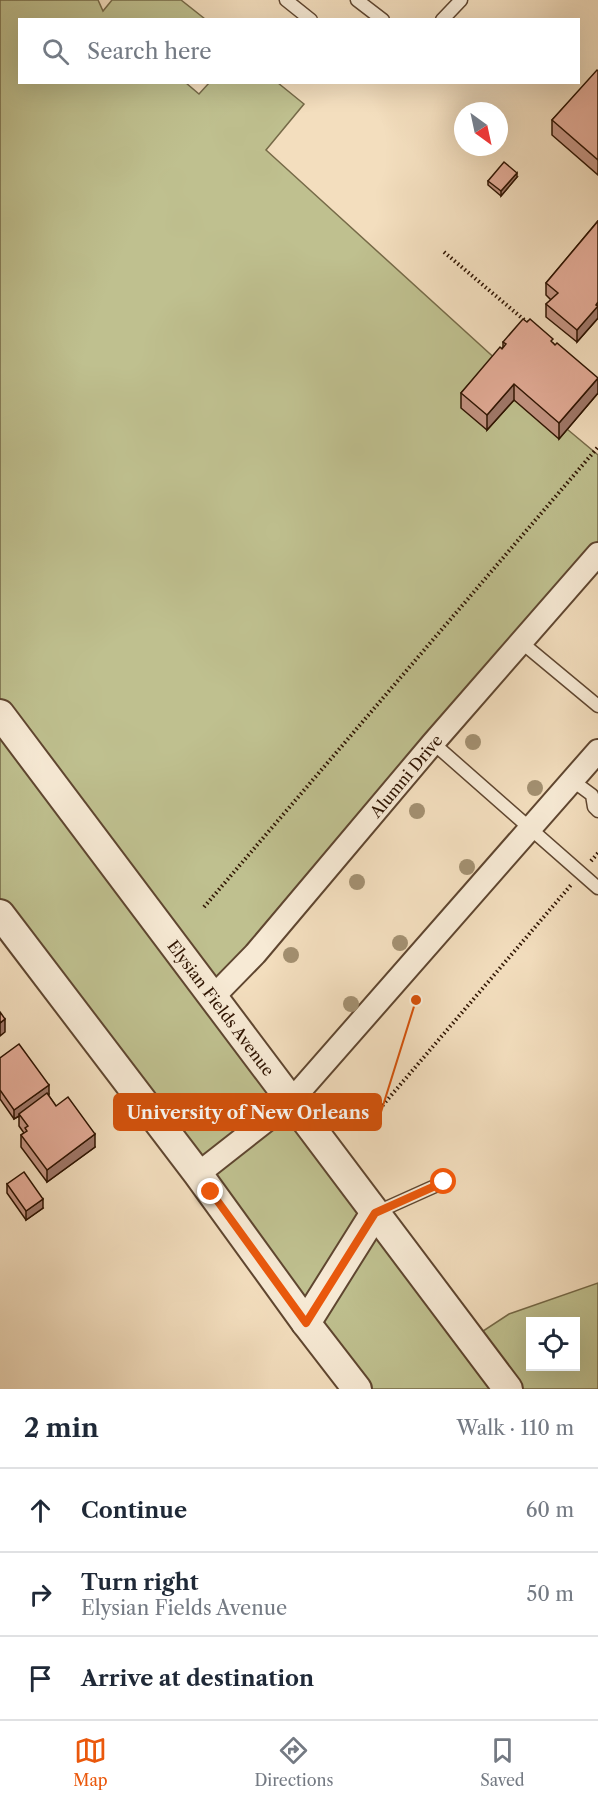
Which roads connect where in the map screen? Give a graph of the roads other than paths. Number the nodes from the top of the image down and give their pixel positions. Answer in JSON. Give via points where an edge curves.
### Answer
{"nodes":[{"id":1,"x":286,"y":0,"type":"edge"},
{"id":2,"x":357,"y":0,"type":"edge"},
{"id":3,"x":460,"y":0,"type":"edge"},
{"id":4,"x":308,"y":18,"type":"edge"},
{"id":5,"x":380,"y":18,"type":"edge"},
{"id":6,"x":444,"y":18,"type":"edge"},
{"id":7,"x":598,"y":554,"type":"edge"},
{"id":8,"x":521,"y":642,"type":"junction"},
{"id":9,"x":598,"y":706,"type":"edge"},
{"id":10,"x":0,"y":714,"type":"edge"},
{"id":11,"x":433,"y":743,"type":"junction"},
{"id":12,"x":598,"y":751,"type":"edge"},
{"id":13,"x":573,"y":780,"type":"junction"},
{"id":14,"x":595,"y":794,"type":"edge"},
{"id":15,"x":598,"y":811,"type":"edge"},
{"id":16,"x":530,"y":829,"type":"junction"},
{"id":17,"x":598,"y":888,"type":"edge"},
{"id":18,"x":0,"y":914,"type":"edge"},
{"id":19,"x":213,"y":997,"type":"junction"},
{"id":20,"x":291,"y":1101,"type":"junction"},
{"id":21,"x":198,"y":1174,"type":"junction"},
{"id":22,"x":444,"y":1182,"type":"dead end"},
{"id":23,"x":375,"y":1213,"type":"junction"},
{"id":24,"x":306,"y":1323,"type":"junction"},
{"id":25,"x":357,"y":1389,"type":"edge"},
{"id":26,"x":508,"y":1389,"type":"edge"}],
"edges":[{"from":1,"to":4,"type":"lane"},
{"from":2,"to":5,"type":"lane"},
{"from":3,"to":6,"type":"lane"},
{"from":7,"to":8,"type":"street","name":"Alumni Drive"},
{"from":8,"to":9,"type":"lane"},
{"from":8,"to":11,"type":"street","name":"Alumni Drive"},
{"from":10,"to":19,"type":"street","name":"Elysian Fields Avenue"},
{"from":11,"to":16,"type":"lane"},
{"from":11,"to":19,"type":"street","name":"Alumni Drive","via":[[255,954]]},
{"from":12,"to":13,"type":"street"},
{"from":13,"to":14,"type":"lane"},
{"from":13,"to":16,"type":"street"},
{"from":14,"to":15,"type":"lane","via":[[594,807]]},
{"from":16,"to":17,"type":"lane"},
{"from":16,"to":20,"type":"street"},
{"from":18,"to":21,"type":"street"},
{"from":19,"to":20,"type":"street","name":"Elysian Fields Avenue"},
{"from":20,"to":21,"type":"street"},
{"from":20,"to":23,"type":"street","name":"Elysian Fields Avenue"},
{"from":21,"to":24,"type":"street"},
{"from":22,"to":23,"type":"lane"},
{"from":23,"to":24,"type":"street"},
{"from":23,"to":26,"type":"street","name":"Elysian Fields Avenue"},
{"from":24,"to":25,"type":"street"}]}
